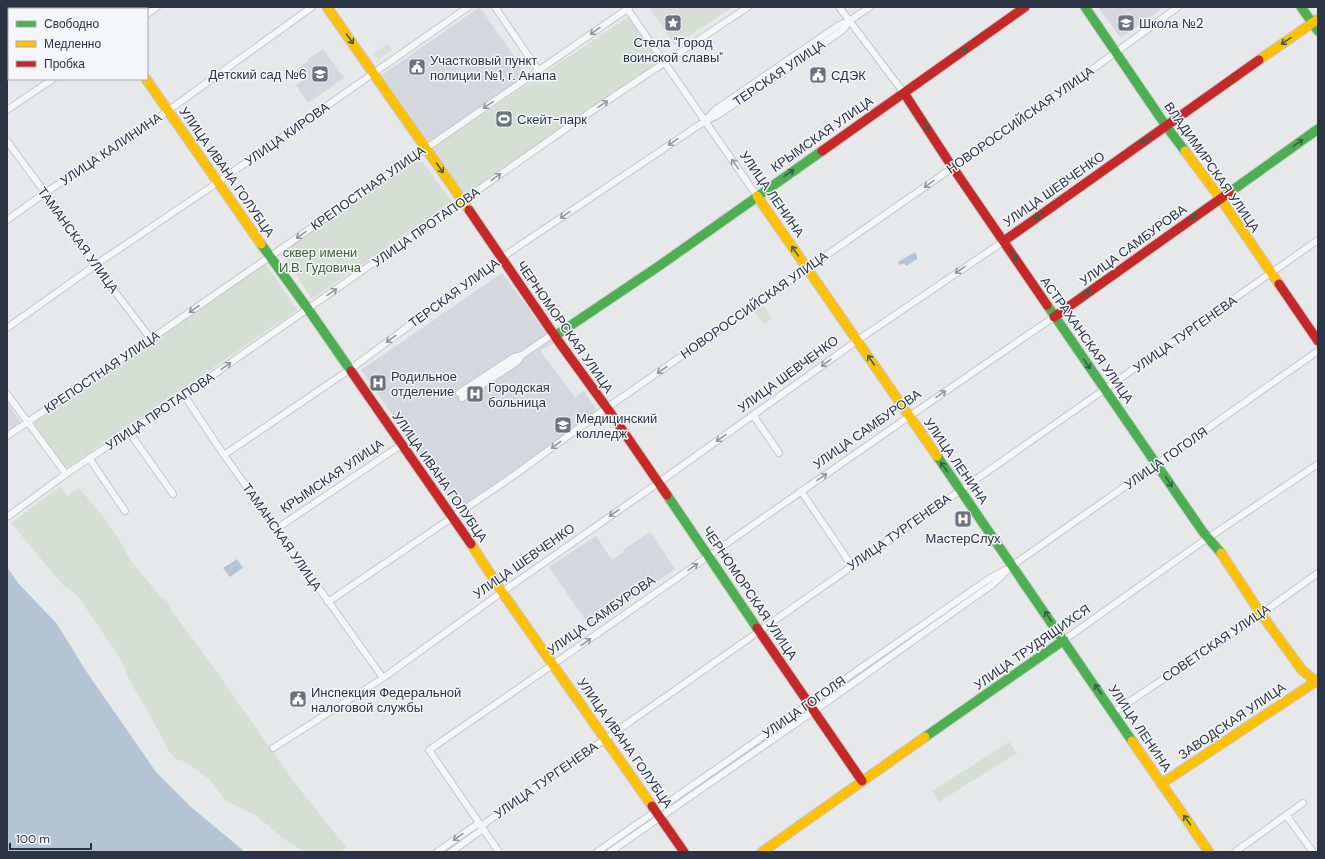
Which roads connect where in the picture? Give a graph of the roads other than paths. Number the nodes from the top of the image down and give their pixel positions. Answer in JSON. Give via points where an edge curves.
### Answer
{"nodes":[{"id":1,"x":157,"y":7,"type":"edge"},
{"id":2,"x":312,"y":7,"type":"edge"},
{"id":3,"x":327,"y":7,"type":"edge"},
{"id":4,"x":468,"y":7,"type":"edge"},
{"id":5,"x":495,"y":7,"type":"edge"},
{"id":6,"x":748,"y":7,"type":"edge"},
{"id":7,"x":870,"y":7,"type":"edge"},
{"id":8,"x":1025,"y":7,"type":"edge"},
{"id":9,"x":1085,"y":7,"type":"edge"},
{"id":10,"x":1178,"y":7,"type":"edge"},
{"id":11,"x":1301,"y":7,"type":"edge"},
{"id":12,"x":628,"y":8,"type":"edge"},
{"id":13,"x":840,"y":8,"type":"edge"},
{"id":14,"x":148,"y":13,"type":"edge"},
{"id":15,"x":849,"y":21,"type":"junction"},
{"id":16,"x":1315,"y":21,"type":"edge"},
{"id":17,"x":1318,"y":31,"type":"edge"},
{"id":18,"x":1116,"y":52,"type":"junction"},
{"id":19,"x":665,"y":62,"type":"junction"},
{"id":20,"x":538,"y":70,"type":"junction"},
{"id":21,"x":374,"y":73,"type":"junction"},
{"id":22,"x":52,"y":80,"type":"edge"},
{"id":23,"x":147,"y":80,"type":"edge"},
{"id":24,"x":904,"y":93,"type":"junction"},
{"id":25,"x":7,"y":110,"type":"edge"},
{"id":26,"x":168,"y":111,"type":"junction"},
{"id":27,"x":705,"y":121,"type":"junction"},
{"id":28,"x":1166,"y":126,"type":"junction"},
{"id":29,"x":1318,"y":129,"type":"edge"},
{"id":30,"x":7,"y":141,"type":"edge"},
{"id":31,"x":426,"y":148,"type":"junction"},
{"id":32,"x":953,"y":167,"type":"junction"},
{"id":33,"x":218,"y":182,"type":"junction"},
{"id":34,"x":45,"y":193,"type":"junction"},
{"id":35,"x":757,"y":196,"type":"junction"},
{"id":36,"x":1220,"y":198,"type":"junction"},
{"id":37,"x":463,"y":201,"type":"junction"},
{"id":38,"x":7,"y":220,"type":"edge"},
{"id":39,"x":1318,"y":240,"type":"edge"},
{"id":40,"x":1004,"y":241,"type":"junction"},
{"id":41,"x":270,"y":257,"type":"junction"},
{"id":42,"x":501,"y":258,"type":"junction"},
{"id":43,"x":96,"y":265,"type":"junction"},
{"id":44,"x":807,"y":268,"type":"junction"},
{"id":45,"x":1271,"y":274,"type":"junction"},
{"id":46,"x":308,"y":309,"type":"junction"},
{"id":47,"x":1054,"y":317,"type":"junction"},
{"id":48,"x":7,"y":328,"type":"edge"},
{"id":49,"x":554,"y":335,"type":"junction"},
{"id":50,"x":151,"y":339,"type":"junction"},
{"id":51,"x":858,"y":340,"type":"junction"},
{"id":52,"x":1318,"y":341,"type":"edge"},
{"id":53,"x":1318,"y":351,"type":"edge"},
{"id":54,"x":349,"y":370,"type":"junction"},
{"id":55,"x":1105,"y":390,"type":"junction"},
{"id":56,"x":7,"y":394,"type":"edge"},
{"id":57,"x":184,"y":395,"type":"junction"},
{"id":58,"x":461,"y":396,"type":"dead end"},
{"id":59,"x":607,"y":408,"type":"junction"},
{"id":60,"x":753,"y":415,"type":"junction"},
{"id":61,"x":909,"y":416,"type":"junction"},
{"id":62,"x":27,"y":422,"type":"junction"},
{"id":63,"x":129,"y":432,"type":"junction"},
{"id":64,"x":7,"y":436,"type":"edge"},
{"id":65,"x":401,"y":444,"type":"junction"},
{"id":66,"x":779,"y":453,"type":"dead end"},
{"id":67,"x":224,"y":455,"type":"junction"},
{"id":68,"x":89,"y":458,"type":"junction"},
{"id":69,"x":1157,"y":464,"type":"junction"},
{"id":70,"x":1318,"y":464,"type":"edge"},
{"id":71,"x":66,"y":474,"type":"junction"},
{"id":72,"x":658,"y":483,"type":"junction"},
{"id":73,"x":960,"y":490,"type":"junction"},
{"id":74,"x":801,"y":491,"type":"junction"},
{"id":75,"x":173,"y":494,"type":"dead end"},
{"id":76,"x":125,"y":510,"type":"dead end"},
{"id":77,"x":7,"y":517,"type":"edge"},
{"id":78,"x":453,"y":517,"type":"junction"},
{"id":79,"x":276,"y":529,"type":"junction"},
{"id":80,"x":1209,"y":538,"type":"junction"},
{"id":81,"x":708,"y":556,"type":"junction"},
{"id":82,"x":1013,"y":565,"type":"junction"},
{"id":83,"x":852,"y":566,"type":"junction"},
{"id":84,"x":1318,"y":573,"type":"edge"},
{"id":85,"x":502,"y":592,"type":"junction"},
{"id":86,"x":328,"y":602,"type":"junction"},
{"id":87,"x":1261,"y":614,"type":"junction"},
{"id":88,"x":760,"y":631,"type":"junction"},
{"id":89,"x":1064,"y":640,"type":"junction"},
{"id":90,"x":554,"y":664,"type":"junction"},
{"id":91,"x":383,"y":678,"type":"junction"},
{"id":92,"x":1317,"y":681,"type":"edge"},
{"id":93,"x":812,"y":707,"type":"junction"},
{"id":94,"x":1114,"y":712,"type":"junction"},
{"id":95,"x":605,"y":739,"type":"junction"},
{"id":96,"x":273,"y":748,"type":"dead end"},
{"id":97,"x":862,"y":781,"type":"junction"},
{"id":98,"x":1161,"y":784,"type":"junction"},
{"id":99,"x":1303,"y":803,"type":"dead end"},
{"id":100,"x":658,"y":814,"type":"junction"},
{"id":101,"x":1286,"y":815,"type":"junction"},
{"id":102,"x":481,"y":826,"type":"junction"},
{"id":103,"x":437,"y":852,"type":"edge"},
{"id":104,"x":451,"y":852,"type":"edge"},
{"id":105,"x":499,"y":852,"type":"edge"},
{"id":106,"x":597,"y":852,"type":"edge"},
{"id":107,"x":610,"y":852,"type":"edge"},
{"id":108,"x":684,"y":852,"type":"edge"},
{"id":109,"x":762,"y":852,"type":"edge"},
{"id":110,"x":1209,"y":852,"type":"edge"},
{"id":111,"x":1234,"y":852,"type":"edge"},
{"id":112,"x":1313,"y":852,"type":"edge"}],
"edges":[{"from":1,"to":14,"type":"street"},
{"from":2,"to":26,"type":"street","name":"УЛИЦА КАЛИНИНА"},
{"from":3,"to":21,"type":"street","name":"ЧЕРНОМОРСКАЯ УЛИЦА","one_way":true},
{"from":4,"to":21,"type":"street","name":"УЛИЦА КИРОВА"},
{"from":5,"to":20,"type":"street"},
{"from":6,"to":19,"type":"street","name":"УЛИЦА ПРОТАПОВА"},
{"from":7,"to":15,"type":"street","name":"ТЕРСКАЯ УЛИЦА"},
{"from":24,"to":8,"type":"street","name":"КРЫМСКАЯ УЛИЦА","one_way":true},
{"from":9,"to":18,"type":"street","name":"ВЛАДИМИРСКАЯ УЛИЦА"},
{"from":10,"to":18,"type":"street","name":"НОВОРОССИЙСКАЯ УЛИЦА"},
{"from":11,"to":16,"type":"street"},
{"from":12,"to":19,"type":"street","name":"УЛИЦА ЛЕНИНА"},
{"from":12,"to":20,"type":"street","name":"КРЕПОСТНАЯ УЛИЦА","one_way":true},
{"from":13,"to":15,"type":"street","name":"АСТРАХАНСКАЯ УЛИЦА"},
{"from":15,"to":24,"type":"street","name":"АСТРАХАНСКАЯ УЛИЦА"},
{"from":15,"to":27,"type":"street","name":"ТЕРСКАЯ УЛИЦА","via":[[839,25],[715,110]]},
{"from":16,"to":17,"type":"street"},
{"from":16,"to":28,"type":"street","name":"УЛИЦА ШЕВЧЕНКО","one_way":true},
{"from":18,"to":28,"type":"street","name":"ВЛАДИМИРСКАЯ УЛИЦА"},
{"from":18,"to":32,"type":"street","name":"НОВОРОССИЙСКАЯ УЛИЦА"},
{"from":19,"to":27,"type":"street","name":"УЛИЦА ЛЕНИНА"},
{"from":37,"to":19,"type":"street","name":"УЛИЦА ПРОТАПОВА","one_way":true},
{"from":20,"to":31,"type":"street","name":"КРЕПОСТНАЯ УЛИЦА","one_way":true},
{"from":21,"to":31,"type":"street","name":"ЧЕРНОМОРСКАЯ УЛИЦА"},
{"from":21,"to":33,"type":"street","name":"УЛИЦА КИРОВА"},
{"from":22,"to":25,"type":"street"},
{"from":23,"to":26,"type":"street","name":"УЛИЦА ИВАНА ГОЛУБЦА"},
{"from":24,"to":32,"type":"street","name":"АСТРАХАНСКАЯ УЛИЦА","one_way":true},
{"from":35,"to":24,"type":"street","name":"КРЫМСКАЯ УЛИЦА","one_way":true},
{"from":26,"to":33,"type":"street","name":"УЛИЦА ИВАНА ГОЛУБЦА"},
{"from":26,"to":34,"type":"street","name":"УЛИЦА КАЛИНИНА"},
{"from":35,"to":27,"type":"street","name":"УЛИЦА ЛЕНИНА","one_way":true},
{"from":27,"to":42,"type":"street","name":"ТЕРСКАЯ УЛИЦА","one_way":true},
{"from":28,"to":36,"type":"street","name":"ВЛАДИМИРСКАЯ УЛИЦА"},
{"from":28,"to":40,"type":"street","name":"УЛИЦА ШЕВЧЕНКО","one_way":true},
{"from":36,"to":29,"type":"street","name":"УЛИЦА САМБУРОВА","one_way":true},
{"from":30,"to":34,"type":"street","name":"ТАМАНСКАЯ УЛИЦА"},
{"from":31,"to":37,"type":"street","name":"ЧЕРНОМОРСКАЯ УЛИЦА","one_way":true},
{"from":31,"to":41,"type":"street","name":"КРЕПОСТНАЯ УЛИЦА","one_way":true},
{"from":32,"to":40,"type":"street","name":"АСТРАХАНСКАЯ УЛИЦА"},
{"from":32,"to":44,"type":"street","name":"НОВОРОССИЙСКАЯ УЛИЦА","one_way":true},
{"from":33,"to":41,"type":"street","name":"УЛИЦА ИВАНА ГОЛУБЦА"},
{"from":33,"to":43,"type":"street","name":"УЛИЦА КИРОВА"},
{"from":34,"to":38,"type":"street","name":"УЛИЦА КАЛИНИНА"},
{"from":34,"to":43,"type":"street","name":"ТАМАНСКАЯ УЛИЦА"},
{"from":44,"to":35,"type":"street","name":"УЛИЦА ЛЕНИНА","one_way":true},
{"from":35,"to":49,"type":"street","name":"КРЫМСКАЯ УЛИЦА","via":[[659,266]]},
{"from":36,"to":45,"type":"street","name":"ВЛАДИМИРСКАЯ УЛИЦА"},
{"from":47,"to":36,"type":"street","name":"УЛИЦА САМБУРОВА","one_way":true},
{"from":37,"to":42,"type":"street","name":"ЧЕРНОМОРСКАЯ УЛИЦА"},
{"from":46,"to":37,"type":"street","name":"УЛИЦА ПРОТАПОВА","one_way":true},
{"from":39,"to":45,"type":"street","name":"УЛИЦА ТУРГЕНЕВА"},
{"from":40,"to":47,"type":"street","name":"АСТРАХАНСКАЯ УЛИЦА","one_way":true},
{"from":40,"to":51,"type":"street","name":"УЛИЦА ШЕВЧЕНКО","one_way":true},
{"from":41,"to":46,"type":"street","name":"УЛИЦА ИВАНА ГОЛУБЦА"},
{"from":41,"to":50,"type":"street","name":"КРЕПОСТНАЯ УЛИЦА","one_way":true},
{"from":42,"to":49,"type":"street","name":"ЧЕРНОМОРСКАЯ УЛИЦА"},
{"from":42,"to":54,"type":"street","name":"ТЕРСКАЯ УЛИЦА","one_way":true},
{"from":43,"to":48,"type":"street","name":"УЛИЦА КИРОВА"},
{"from":43,"to":50,"type":"street","name":"ТАМАНСКАЯ УЛИЦА"},
{"from":44,"to":51,"type":"street","name":"УЛИЦА ЛЕНИНА"},
{"from":44,"to":59,"type":"street","name":"НОВОРОССИЙСКАЯ УЛИЦА","one_way":true},
{"from":45,"to":52,"type":"street","name":"ВЛАДИМИРСКАЯ УЛИЦА"},
{"from":45,"to":55,"type":"street","name":"УЛИЦА ТУРГЕНЕВА"},
{"from":46,"to":54,"type":"street","name":"УЛИЦА ИВАНА ГОЛУБЦА"},
{"from":57,"to":46,"type":"street","name":"УЛИЦА ПРОТАПОВА","one_way":true},
{"from":47,"to":55,"type":"street","name":"АСТРАХАНСКАЯ УЛИЦА","one_way":true},
{"from":61,"to":47,"type":"street","name":"УЛИЦА САМБУРОВА","one_way":true},
{"from":49,"to":58,"type":"street","name":"КРЫМСКАЯ УЛИЦА","via":[[522,355],[514,357]]},
{"from":49,"to":59,"type":"street","name":"ЧЕРНОМОРСКАЯ УЛИЦА"},
{"from":50,"to":62,"type":"street","name":"КРЕПОСТНАЯ УЛИЦА"},
{"from":51,"to":60,"type":"street","name":"УЛИЦА ШЕВЧЕНКО","one_way":true},
{"from":61,"to":51,"type":"street","name":"УЛИЦА ЛЕНИНА","one_way":true},
{"from":53,"to":69,"type":"street","name":"УЛИЦА ГОГОЛЯ"},
{"from":54,"to":65,"type":"street","name":"УЛИЦА ИВАНА ГОЛУБЦА"},
{"from":54,"to":67,"type":"street","name":"ТЕРСКАЯ УЛИЦА"},
{"from":55,"to":69,"type":"street","name":"АСТРАХАНСКАЯ УЛИЦА"},
{"from":55,"to":73,"type":"street","name":"УЛИЦА ТУРГЕНЕВА"},
{"from":56,"to":62,"type":"street"},
{"from":57,"to":63,"type":"street","name":"УЛИЦА ПРОТАПОВА"},
{"from":57,"to":67,"type":"street","name":"ТАМАНСКАЯ УЛИЦА"},
{"from":59,"to":72,"type":"street","name":"ЧЕРНОМОРСКАЯ УЛИЦА"},
{"from":59,"to":78,"type":"street","name":"НОВОРОССИЙСКАЯ УЛИЦА","one_way":true},
{"from":60,"to":66,"type":"street"},
{"from":60,"to":72,"type":"street","name":"УЛИЦА ШЕВЧЕНКО","one_way":true},
{"from":73,"to":61,"type":"street","name":"УЛИЦА ЛЕНИНА","one_way":true},
{"from":74,"to":61,"type":"street","name":"УЛИЦА САМБУРОВА","one_way":true},
{"from":62,"to":64,"type":"street","name":"КРЕПОСТНАЯ УЛИЦА"},
{"from":62,"to":71,"type":"street"},
{"from":63,"to":68,"type":"street","name":"УЛИЦА ПРОТАПОВА"},
{"from":63,"to":75,"type":"street"},
{"from":65,"to":78,"type":"street","name":"УЛИЦА ИВАНА ГОЛУБЦА"},
{"from":65,"to":79,"type":"street","name":"КРЫМСКАЯ УЛИЦА"},
{"from":67,"to":79,"type":"street","name":"ТАМАНСКАЯ УЛИЦА"},
{"from":68,"to":71,"type":"street","name":"УЛИЦА ПРОТАПОВА"},
{"from":68,"to":76,"type":"street"},
{"from":69,"to":80,"type":"street","name":"АСТРАХАНСКАЯ УЛИЦА","one_way":true},
{"from":69,"to":82,"type":"street","name":"УЛИЦА ГОГОЛЯ"},
{"from":70,"to":80,"type":"street","name":"УЛИЦА ТРУДЯЩИХСЯ"},
{"from":71,"to":77,"type":"street","name":"УЛИЦА ПРОТАПОВА"},
{"from":72,"to":81,"type":"street","name":"ЧЕРНОМОРСКАЯ УЛИЦА"},
{"from":72,"to":85,"type":"street","name":"УЛИЦА ШЕВЧЕНКО","one_way":true},
{"from":73,"to":82,"type":"street","name":"УЛИЦА ЛЕНИНА"},
{"from":73,"to":83,"type":"street","name":"УЛИЦА ТУРГЕНЕВА"},
{"from":74,"to":81,"type":"street","name":"УЛИЦА САМБУРОВА"},
{"from":74,"to":83,"type":"street"},
{"from":78,"to":85,"type":"street","name":"УЛИЦА ИВАНА ГОЛУБЦА"},
{"from":78,"to":86,"type":"street","name":"НОВОРОССИЙСКАЯ УЛИЦА"},
{"from":79,"to":86,"type":"street","name":"ТАМАНСКАЯ УЛИЦА"},
{"from":80,"to":87,"type":"street","name":"АСТРАХАНСКАЯ УЛИЦА"},
{"from":80,"to":89,"type":"street","name":"УЛИЦА ТРУДЯЩИХСЯ"},
{"from":81,"to":88,"type":"street","name":"ЧЕРНОМОРСКАЯ УЛИЦА"},
{"from":90,"to":81,"type":"street","name":"УЛИЦА САМБУРОВА","one_way":true},
{"from":89,"to":82,"type":"street","name":"УЛИЦА ЛЕНИНА","one_way":true},
{"from":82,"to":93,"type":"street","name":"УЛИЦА ГОГОЛЯ","via":[[990,578]]},
{"from":83,"to":88,"type":"street","name":"УЛИЦА ТУРГЕНЕВА"},
{"from":84,"to":87,"type":"street","name":"СОВЕТСКАЯ УЛИЦА"},
{"from":85,"to":90,"type":"street","name":"УЛИЦА ИВАНА ГОЛУБЦА"},
{"from":85,"to":91,"type":"street","name":"УЛИЦА ШЕВЧЕНКО"},
{"from":86,"to":91,"type":"street","name":"ТАМАНСКАЯ УЛИЦА"},
{"from":87,"to":92,"type":"street","name":"АСТРАХАНСКАЯ УЛИЦА","via":[[1302,670]]},
{"from":87,"to":94,"type":"street","name":"СОВЕТСКАЯ УЛИЦА"},
{"from":88,"to":93,"type":"street","name":"ЧЕРНОМОРСКАЯ УЛИЦА"},
{"from":88,"to":95,"type":"street","name":"УЛИЦА ТУРГЕНЕВА"},
{"from":94,"to":89,"type":"street","name":"УЛИЦА ЛЕНИНА","one_way":true},
{"from":89,"to":97,"type":"street","name":"УЛИЦА ТРУДЯЩИХСЯ"},
{"from":90,"to":95,"type":"street","name":"УЛИЦА ИВАНА ГОЛУБЦА"},
{"from":90,"to":102,"type":"street","name":"УЛИЦА САМБУРОВА","via":[[430,750]]},
{"from":91,"to":96,"type":"street","name":"УЛИЦА ШЕВЧЕНКО"},
{"from":92,"to":98,"type":"street","name":"ЗАВОДСКАЯ УЛИЦА"},
{"from":93,"to":97,"type":"street","name":"ЧЕРНОМОРСКАЯ УЛИЦА"},
{"from":93,"to":100,"type":"street","name":"УЛИЦА ГОГОЛЯ"},
{"from":94,"to":98,"type":"street","name":"УЛИЦА ЛЕНИНА"},
{"from":95,"to":100,"type":"street","name":"УЛИЦА ИВАНА ГОЛУБЦА"},
{"from":95,"to":102,"type":"street","name":"УЛИЦА ТУРГЕНЕВА"},
{"from":97,"to":109,"type":"street","name":"УЛИЦА ТРУДЯЩИХСЯ"},
{"from":110,"to":98,"type":"street","name":"УЛИЦА ЛЕНИНА","one_way":true},
{"from":99,"to":101,"type":"street"},
{"from":100,"to":106,"type":"street","name":"УЛИЦА ГОГОЛЯ"},
{"from":100,"to":107,"type":"street","name":"УЛИЦА ГОГОЛЯ"},
{"from":100,"to":108,"type":"street","name":"УЛИЦА ИВАНА ГОЛУБЦА"},
{"from":101,"to":111,"type":"street"},
{"from":101,"to":112,"type":"street"},
{"from":102,"to":103,"type":"street","name":"УЛИЦА ТУРГЕНЕВА","one_way":true},
{"from":102,"to":104,"type":"street","name":"УЛИЦА ТУРГЕНЕВА"},
{"from":102,"to":105,"type":"street"}]}
